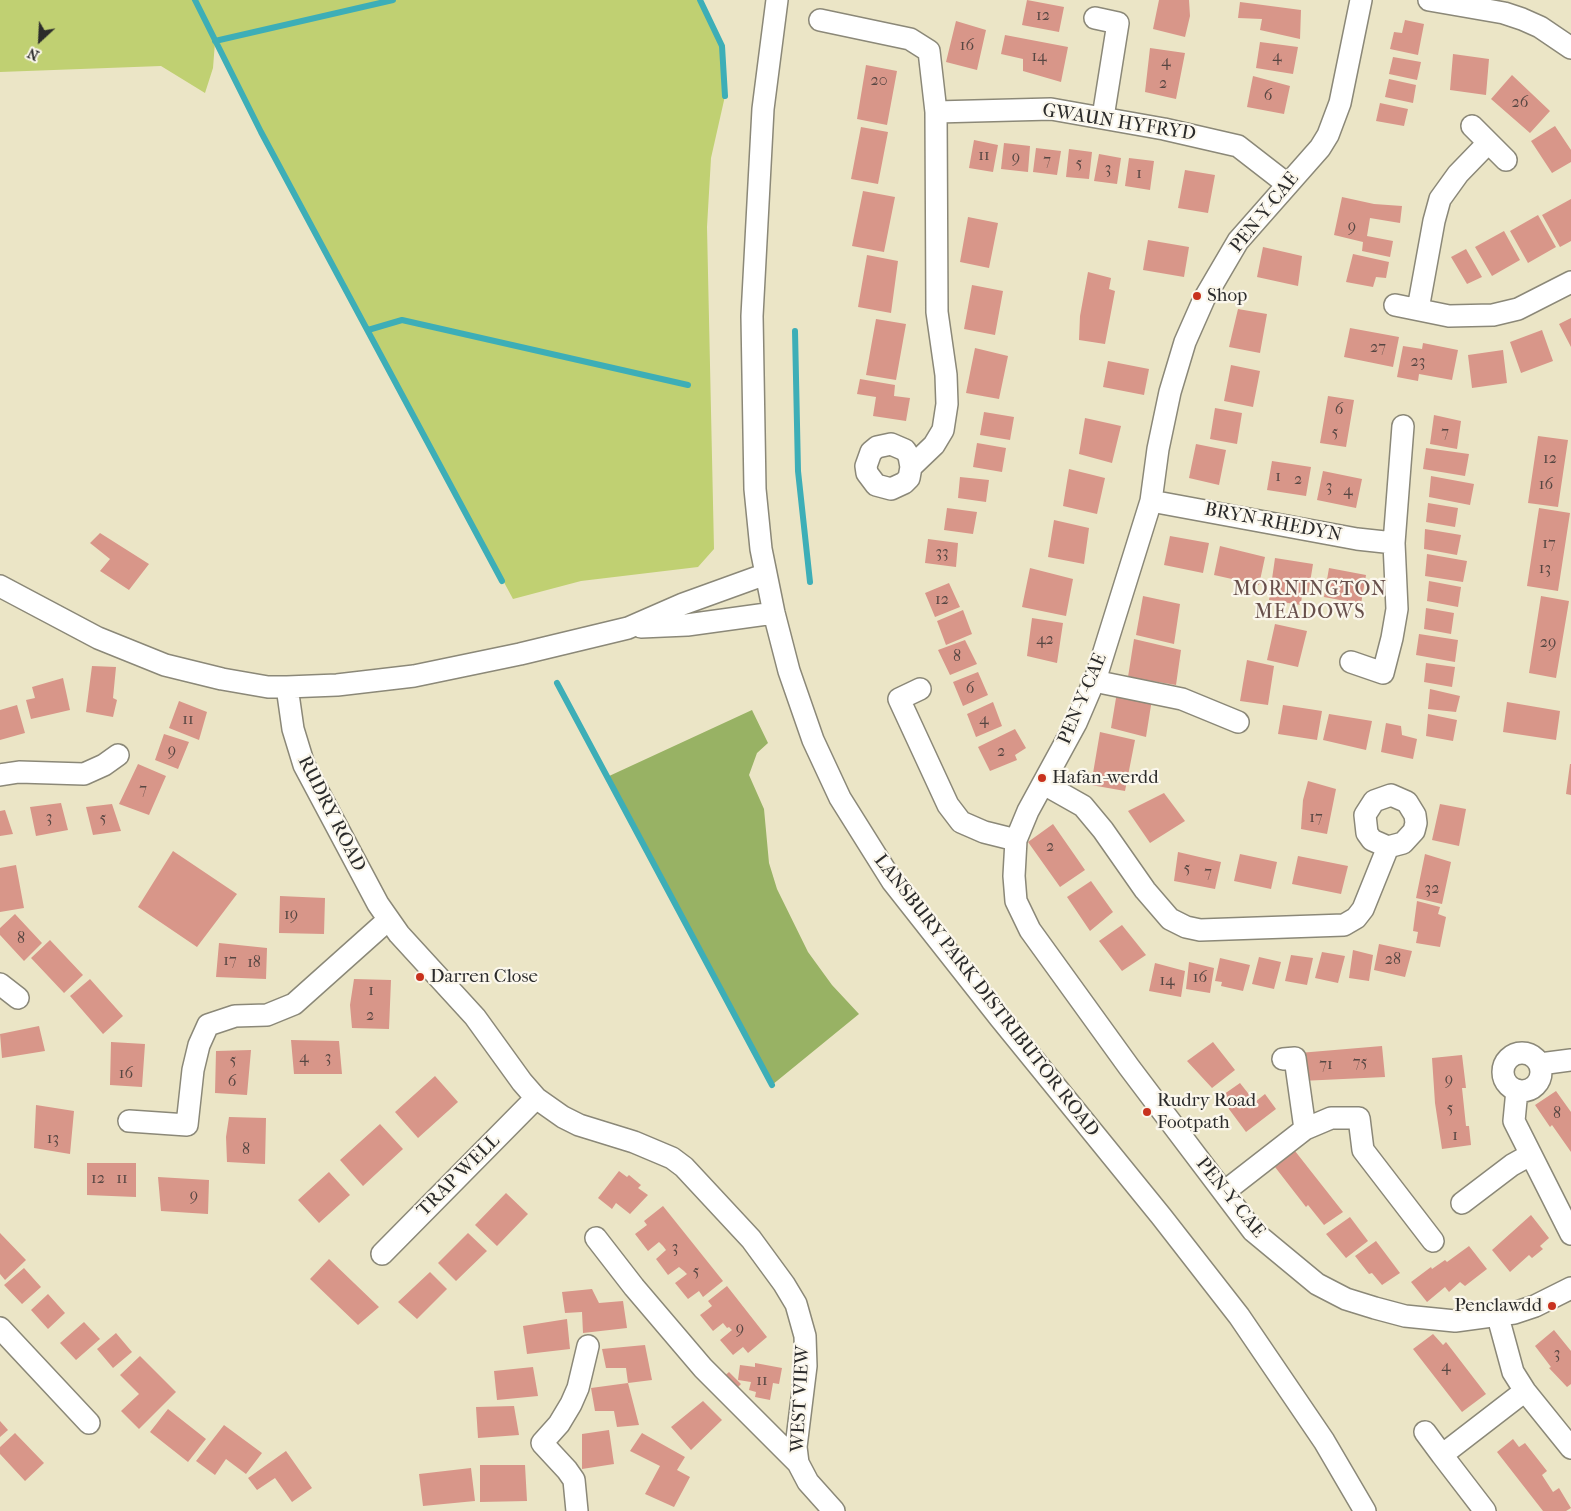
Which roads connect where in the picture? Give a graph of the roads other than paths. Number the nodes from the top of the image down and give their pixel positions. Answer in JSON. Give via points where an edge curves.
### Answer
{"nodes":[{"id":1,"x":777,"y":0,"type":"edge"},
{"id":2,"x":1361,"y":0,"type":"edge"},
{"id":3,"x":1429,"y":0,"type":"edge"},
{"id":4,"x":1095,"y":18,"type":"dead end"},
{"id":5,"x":820,"y":20,"type":"dead end"},
{"id":6,"x":1571,"y":48,"type":"edge"},
{"id":7,"x":936,"y":112,"type":"junction"},
{"id":8,"x":1103,"y":117,"type":"junction"},
{"id":9,"x":1472,"y":126,"type":"dead end"},
{"id":10,"x":1488,"y":142,"type":"junction"},
{"id":11,"x":1506,"y":160,"type":"dead end"},
{"id":12,"x":1287,"y":184,"type":"junction"},
{"id":13,"x":1571,"y":282,"type":"edge"},
{"id":14,"x":1395,"y":304,"type":"dead end"},
{"id":15,"x":1418,"y":309,"type":"junction"},
{"id":16,"x":1403,"y":426,"type":"dead end"},
{"id":17,"x":911,"y":468,"type":"dead end"},
{"id":18,"x":1151,"y":502,"type":"junction"},
{"id":19,"x":1394,"y":543,"type":"junction"},
{"id":20,"x":766,"y":574,"type":"junction"},
{"id":21,"x":0,"y":586,"type":"edge"},
{"id":22,"x":774,"y":613,"type":"junction"},
{"id":23,"x":628,"y":628,"type":"junction"},
{"id":24,"x":1351,"y":662,"type":"dead end"},
{"id":25,"x":1094,"y":681,"type":"junction"},
{"id":26,"x":287,"y":687,"type":"junction"},
{"id":27,"x":920,"y":689,"type":"dead end"},
{"id":28,"x":1238,"y":722,"type":"dead end"},
{"id":29,"x":118,"y":755,"type":"dead end"},
{"id":30,"x":0,"y":775,"type":"edge"},
{"id":31,"x":1044,"y":784,"type":"junction"},
{"id":32,"x":1016,"y":840,"type":"junction"},
{"id":33,"x":1388,"y":847,"type":"dead end"},
{"id":34,"x":388,"y":920,"type":"junction"},
{"id":35,"x":0,"y":984,"type":"edge"},
{"id":36,"x":18,"y":998,"type":"dead end"},
{"id":37,"x":1283,"y":1059,"type":"dead end"},
{"id":38,"x":1571,"y":1060,"type":"edge"},
{"id":39,"x":1540,"y":1064,"type":"junction"},
{"id":40,"x":1517,"y":1090,"type":"junction"},
{"id":41,"x":536,"y":1098,"type":"junction"},
{"id":42,"x":129,"y":1121,"type":"dead end"},
{"id":43,"x":1305,"y":1129,"type":"junction"},
{"id":44,"x":1530,"y":1155,"type":"junction"},
{"id":45,"x":1224,"y":1192,"type":"junction"},
{"id":46,"x":1462,"y":1203,"type":"dead end"},
{"id":47,"x":1571,"y":1234,"type":"edge"},
{"id":48,"x":596,"y":1238,"type":"dead end"},
{"id":49,"x":1432,"y":1241,"type":"dead end"},
{"id":50,"x":382,"y":1254,"type":"dead end"},
{"id":51,"x":1571,"y":1288,"type":"edge"},
{"id":52,"x":1498,"y":1317,"type":"junction"},
{"id":53,"x":2,"y":1334,"type":"edge"},
{"id":54,"x":588,"y":1346,"type":"dead end"},
{"id":55,"x":1525,"y":1391,"type":"junction"},
{"id":56,"x":90,"y":1423,"type":"dead end"},
{"id":57,"x":1424,"y":1432,"type":"dead end"},
{"id":58,"x":1571,"y":1448,"type":"edge"},
{"id":59,"x":1442,"y":1455,"type":"junction"},
{"id":60,"x":798,"y":1463,"type":"junction"},
{"id":61,"x":577,"y":1511,"type":"edge"},
{"id":62,"x":834,"y":1511,"type":"edge"},
{"id":63,"x":1365,"y":1511,"type":"edge"},
{"id":64,"x":1485,"y":1511,"type":"edge"}],
"edges":[{"from":1,"to":20,"type":"street","name":"LANSBURY PARK DISTRIBUTOR ROAD","via":[[763,109],[752,316],[755,488]]},
{"from":2,"to":12,"type":"street","name":"PEN-Y-CAE","via":[[1334,121],[1320,148]]},
{"from":3,"to":6,"type":"street","via":[[1522,19]]},
{"from":4,"to":8,"type":"street","via":[[1118,23]]},
{"from":5,"to":7,"type":"street","via":[[910,38],[929,51]]},
{"from":7,"to":8,"type":"street","name":"GWAUN HYFRYD","via":[[1051,109]]},
{"from":7,"to":17,"type":"street","via":[[937,312],[947,404],[943,430]]},
{"from":8,"to":12,"type":"street","name":"GWAUN HYFRYD","via":[[1238,146]]},
{"from":9,"to":10,"type":"street"},
{"from":10,"to":11,"type":"street"},
{"from":10,"to":15,"type":"street","via":[[1440,199]]},
{"from":12,"to":18,"type":"street","name":"PEN-Y-CAE","via":[[1238,241],[1204,299],[1185,342],[1166,411]]},
{"from":13,"to":15,"type":"street","via":[[1506,313],[1461,317]]},
{"from":14,"to":15,"type":"street"},
{"from":16,"to":19,"type":"street"},
{"from":18,"to":19,"type":"street","name":"BRYN-RHEDYN"},
{"from":18,"to":25,"type":"street","name":"PEN-Y-CAE"},
{"from":19,"to":24,"type":"street","via":[[1397,610],[1383,673]]},
{"from":20,"to":22,"type":"street","name":"LANSBURY PARK DISTRIBUTOR ROAD"},
{"from":20,"to":23,"type":"street"},
{"from":21,"to":26,"type":"street","via":[[98,638],[164,665],[222,680]]},
{"from":22,"to":23,"type":"street","via":[[687,625]]},
{"from":22,"to":63,"type":"street","name":"LANSBURY PARK DISTRIBUTOR ROAD","via":[[788,671],[813,740],[840,798],[874,854],[914,910],[1238,1316],[1324,1441]]},
{"from":23,"to":26,"type":"street","via":[[414,676]]},
{"from":25,"to":28,"type":"street","via":[[1182,699]]},
{"from":25,"to":31,"type":"street","name":"PEN-Y-CAE"},
{"from":26,"to":34,"type":"street","name":"RUDRY ROAD","via":[[293,729],[304,765]]},
{"from":27,"to":32,"type":"street","via":[[899,699],[948,806],[961,822]]},
{"from":29,"to":30,"type":"street","via":[[104,766],[84,774],[19,772]]},
{"from":31,"to":32,"type":"street","name":"PEN-Y-CAE"},
{"from":31,"to":33,"type":"street","via":[[1083,806],[1145,890],[1170,919],[1186,928],[1344,925],[1363,909]]},
{"from":32,"to":45,"type":"street","name":"PEN-Y-CAE","via":[[1016,901],[1030,930]]},
{"from":34,"to":41,"type":"street","name":"RUDRY ROAD","via":[[475,1018]]},
{"from":34,"to":42,"type":"street","via":[[294,1004],[267,1015],[235,1016],[208,1025],[193,1070],[187,1125]]},
{"from":35,"to":36,"type":"street"},
{"from":37,"to":43,"type":"street","via":[[1295,1058]]},
{"from":38,"to":39,"type":"street"},
{"from":39,"to":40,"type":"street","via":[[1540,1076],[1534,1086],[1529,1090]]},
{"from":39,"to":40,"type":"street","via":[[1527,1053],[1508,1058],[1504,1076],[1506,1083]]},
{"from":40,"to":44,"type":"street","via":[[1514,1121]]},
{"from":41,"to":50,"type":"street","name":"TRAP WELL"},
{"from":41,"to":60,"type":"street","name":"WEST VIEW","via":[[579,1125],[672,1158],[704,1187],[767,1260],[792,1297],[802,1320],[806,1366],[796,1437]]},
{"from":43,"to":45,"type":"street"},
{"from":43,"to":49,"type":"street","via":[[1331,1118],[1359,1118],[1363,1150]]},
{"from":44,"to":46,"type":"street"},
{"from":44,"to":47,"type":"street"},
{"from":45,"to":52,"type":"street","name":"PEN-Y-CAE","via":[[1253,1231],[1286,1260],[1317,1284],[1346,1299],[1431,1320]]},
{"from":48,"to":60,"type":"street","via":[[703,1368]]},
{"from":51,"to":52,"type":"street","name":"PEN-Y-CAE","via":[[1535,1306]]},
{"from":52,"to":55,"type":"street","via":[[1513,1372]]},
{"from":53,"to":56,"type":"street"},
{"from":54,"to":61,"type":"street","via":[[578,1388],[559,1424],[542,1443],[574,1480]]},
{"from":55,"to":58,"type":"street"},
{"from":55,"to":59,"type":"street"},
{"from":57,"to":59,"type":"street"},
{"from":59,"to":64,"type":"street"},
{"from":60,"to":62,"type":"street","name":"WEST VIEW","via":[[808,1482]]}]}
